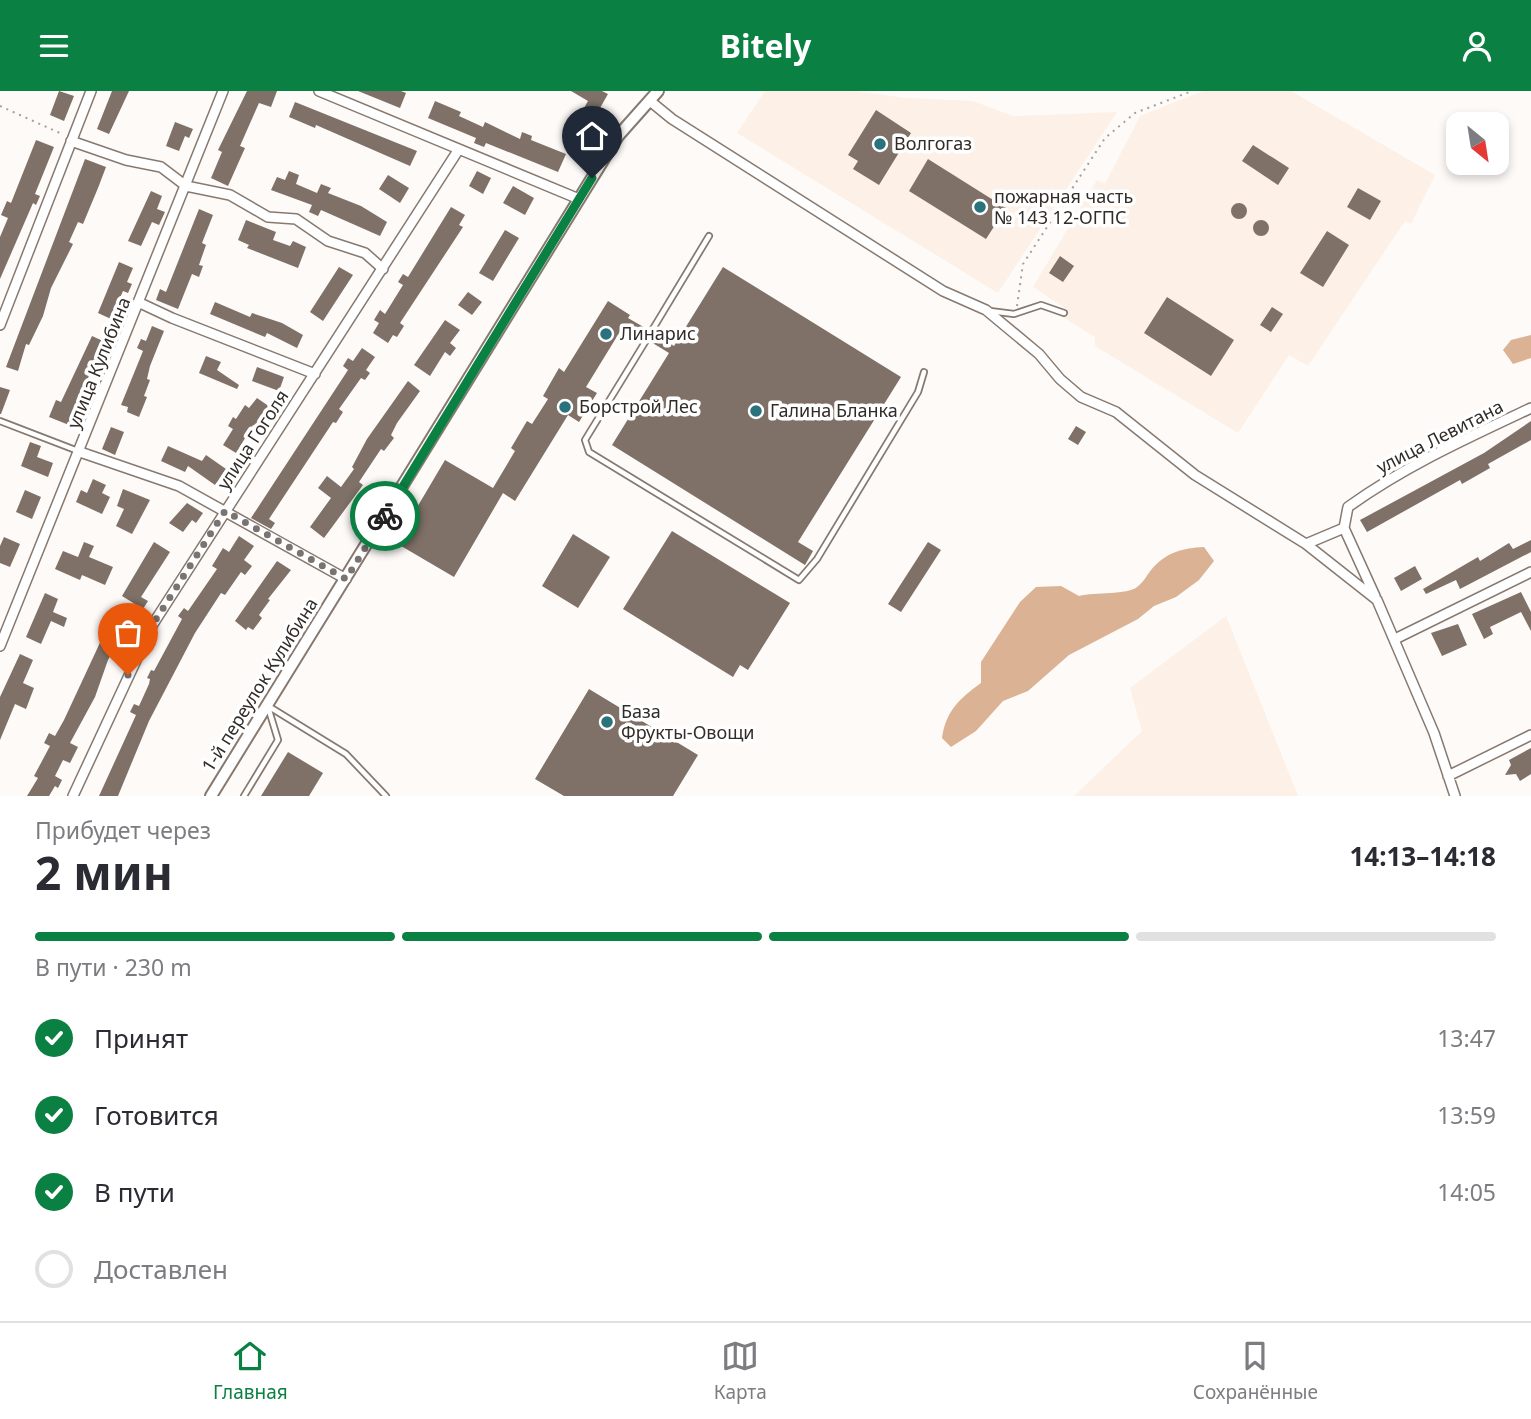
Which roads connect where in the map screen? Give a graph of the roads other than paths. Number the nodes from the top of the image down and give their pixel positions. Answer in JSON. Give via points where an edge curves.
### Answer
{"nodes":[{"id":1,"x":91,"y":91,"type":"edge"},
{"id":2,"x":223,"y":91,"type":"edge"},
{"id":3,"x":319,"y":91,"type":"edge"},
{"id":4,"x":658,"y":91,"type":"edge"},
{"id":5,"x":650,"y":101,"type":"junction"},
{"id":6,"x":71,"y":141,"type":"junction"},
{"id":7,"x":459,"y":149,"type":"junction"},
{"id":8,"x":186,"y":186,"type":"junction"},
{"id":9,"x":579,"y":199,"type":"junction"},
{"id":10,"x":709,"y":236,"type":"dead end"},
{"id":11,"x":383,"y":269,"type":"junction"},
{"id":12,"x":140,"y":303,"type":"junction"},
{"id":13,"x":986,"y":310,"type":"junction"},
{"id":14,"x":1064,"y":313,"type":"dead end"},
{"id":15,"x":0,"y":325,"type":"edge"},
{"id":16,"x":651,"y":332,"type":"dead end"},
{"id":17,"x":647,"y":339,"type":"dead end"},
{"id":18,"x":924,"y":372,"type":"dead end"},
{"id":19,"x":315,"y":374,"type":"junction"},
{"id":20,"x":1531,"y":408,"type":"edge"},
{"id":21,"x":0,"y":421,"type":"edge"},
{"id":22,"x":80,"y":452,"type":"junction"},
{"id":23,"x":225,"y":511,"type":"junction"},
{"id":24,"x":1344,"y":528,"type":"junction"},
{"id":25,"x":1306,"y":544,"type":"junction"},
{"id":26,"x":1531,"y":572,"type":"edge"},
{"id":27,"x":346,"y":579,"type":"junction"},
{"id":28,"x":1377,"y":600,"type":"junction"},
{"id":29,"x":1395,"y":639,"type":"junction"},
{"id":30,"x":0,"y":646,"type":"edge"},
{"id":31,"x":267,"y":706,"type":"junction"},
{"id":32,"x":1531,"y":736,"type":"edge"},
{"id":33,"x":1448,"y":776,"type":"junction"},
{"id":34,"x":73,"y":796,"type":"edge"},
{"id":35,"x":211,"y":796,"type":"edge"},
{"id":36,"x":244,"y":796,"type":"edge"},
{"id":37,"x":386,"y":796,"type":"edge"},
{"id":38,"x":1455,"y":796,"type":"edge"}],
"edges":[{"from":1,"to":6,"type":"street"},
{"from":2,"to":8,"type":"street","name":"улица Кулибина"},
{"from":3,"to":7,"type":"street"},
{"from":4,"to":5,"type":"street","name":"1-й переулок Кулибина"},
{"from":5,"to":9,"type":"street","name":"1-й переулок Кулибина","via":[[623,129]]},
{"from":5,"to":13,"type":"street","via":[[931,284]]},
{"from":6,"to":8,"type":"street","via":[[161,167]]},
{"from":6,"to":15,"type":"street"},
{"from":7,"to":9,"type":"street"},
{"from":7,"to":11,"type":"street","name":"улица Гоголя"},
{"from":8,"to":11,"type":"street","via":[[230,195],[268,217],[296,219],[328,241],[365,253]]},
{"from":8,"to":12,"type":"street","name":"улица Кулибина"},
{"from":9,"to":27,"type":"street","name":"1-й переулок Кулибина"},
{"from":10,"to":16,"type":"lane"},
{"from":11,"to":19,"type":"street","name":"улица Гоголя"},
{"from":12,"to":19,"type":"street"},
{"from":12,"to":22,"type":"street","name":"улица Кулибина"},
{"from":13,"to":14,"type":"lane","via":[[1014,314],[1041,306]]},
{"from":13,"to":25,"type":"street","via":[[1081,397],[1116,412],[1195,475]]},
{"from":17,"to":18,"type":"lane","via":[[586,440],[589,452],[799,580],[817,559],[911,404]]},
{"from":19,"to":23,"type":"street","name":"улица Гоголя"},
{"from":20,"to":24,"type":"street","name":"улица Левитана","via":[[1447,447],[1370,491],[1348,507]]},
{"from":21,"to":22,"type":"lane"},
{"from":22,"to":23,"type":"street","via":[[179,487]]},
{"from":22,"to":30,"type":"street","name":"улица Кулибина"},
{"from":23,"to":27,"type":"street"},
{"from":23,"to":34,"type":"street","name":"улица Гоголя","via":[[139,651]]},
{"from":24,"to":25,"type":"street"},
{"from":24,"to":28,"type":"street"},
{"from":25,"to":28,"type":"street"},
{"from":26,"to":29,"type":"street"},
{"from":27,"to":31,"type":"street","name":"1-й переулок Кулибина"},
{"from":28,"to":29,"type":"street"},
{"from":29,"to":33,"type":"street"},
{"from":31,"to":35,"type":"street","name":"1-й переулок Кулибина"},
{"from":31,"to":36,"type":"lane","via":[[278,740]]},
{"from":31,"to":37,"type":"lane","via":[[346,754]]},
{"from":32,"to":33,"type":"street"},
{"from":33,"to":38,"type":"street"}]}
